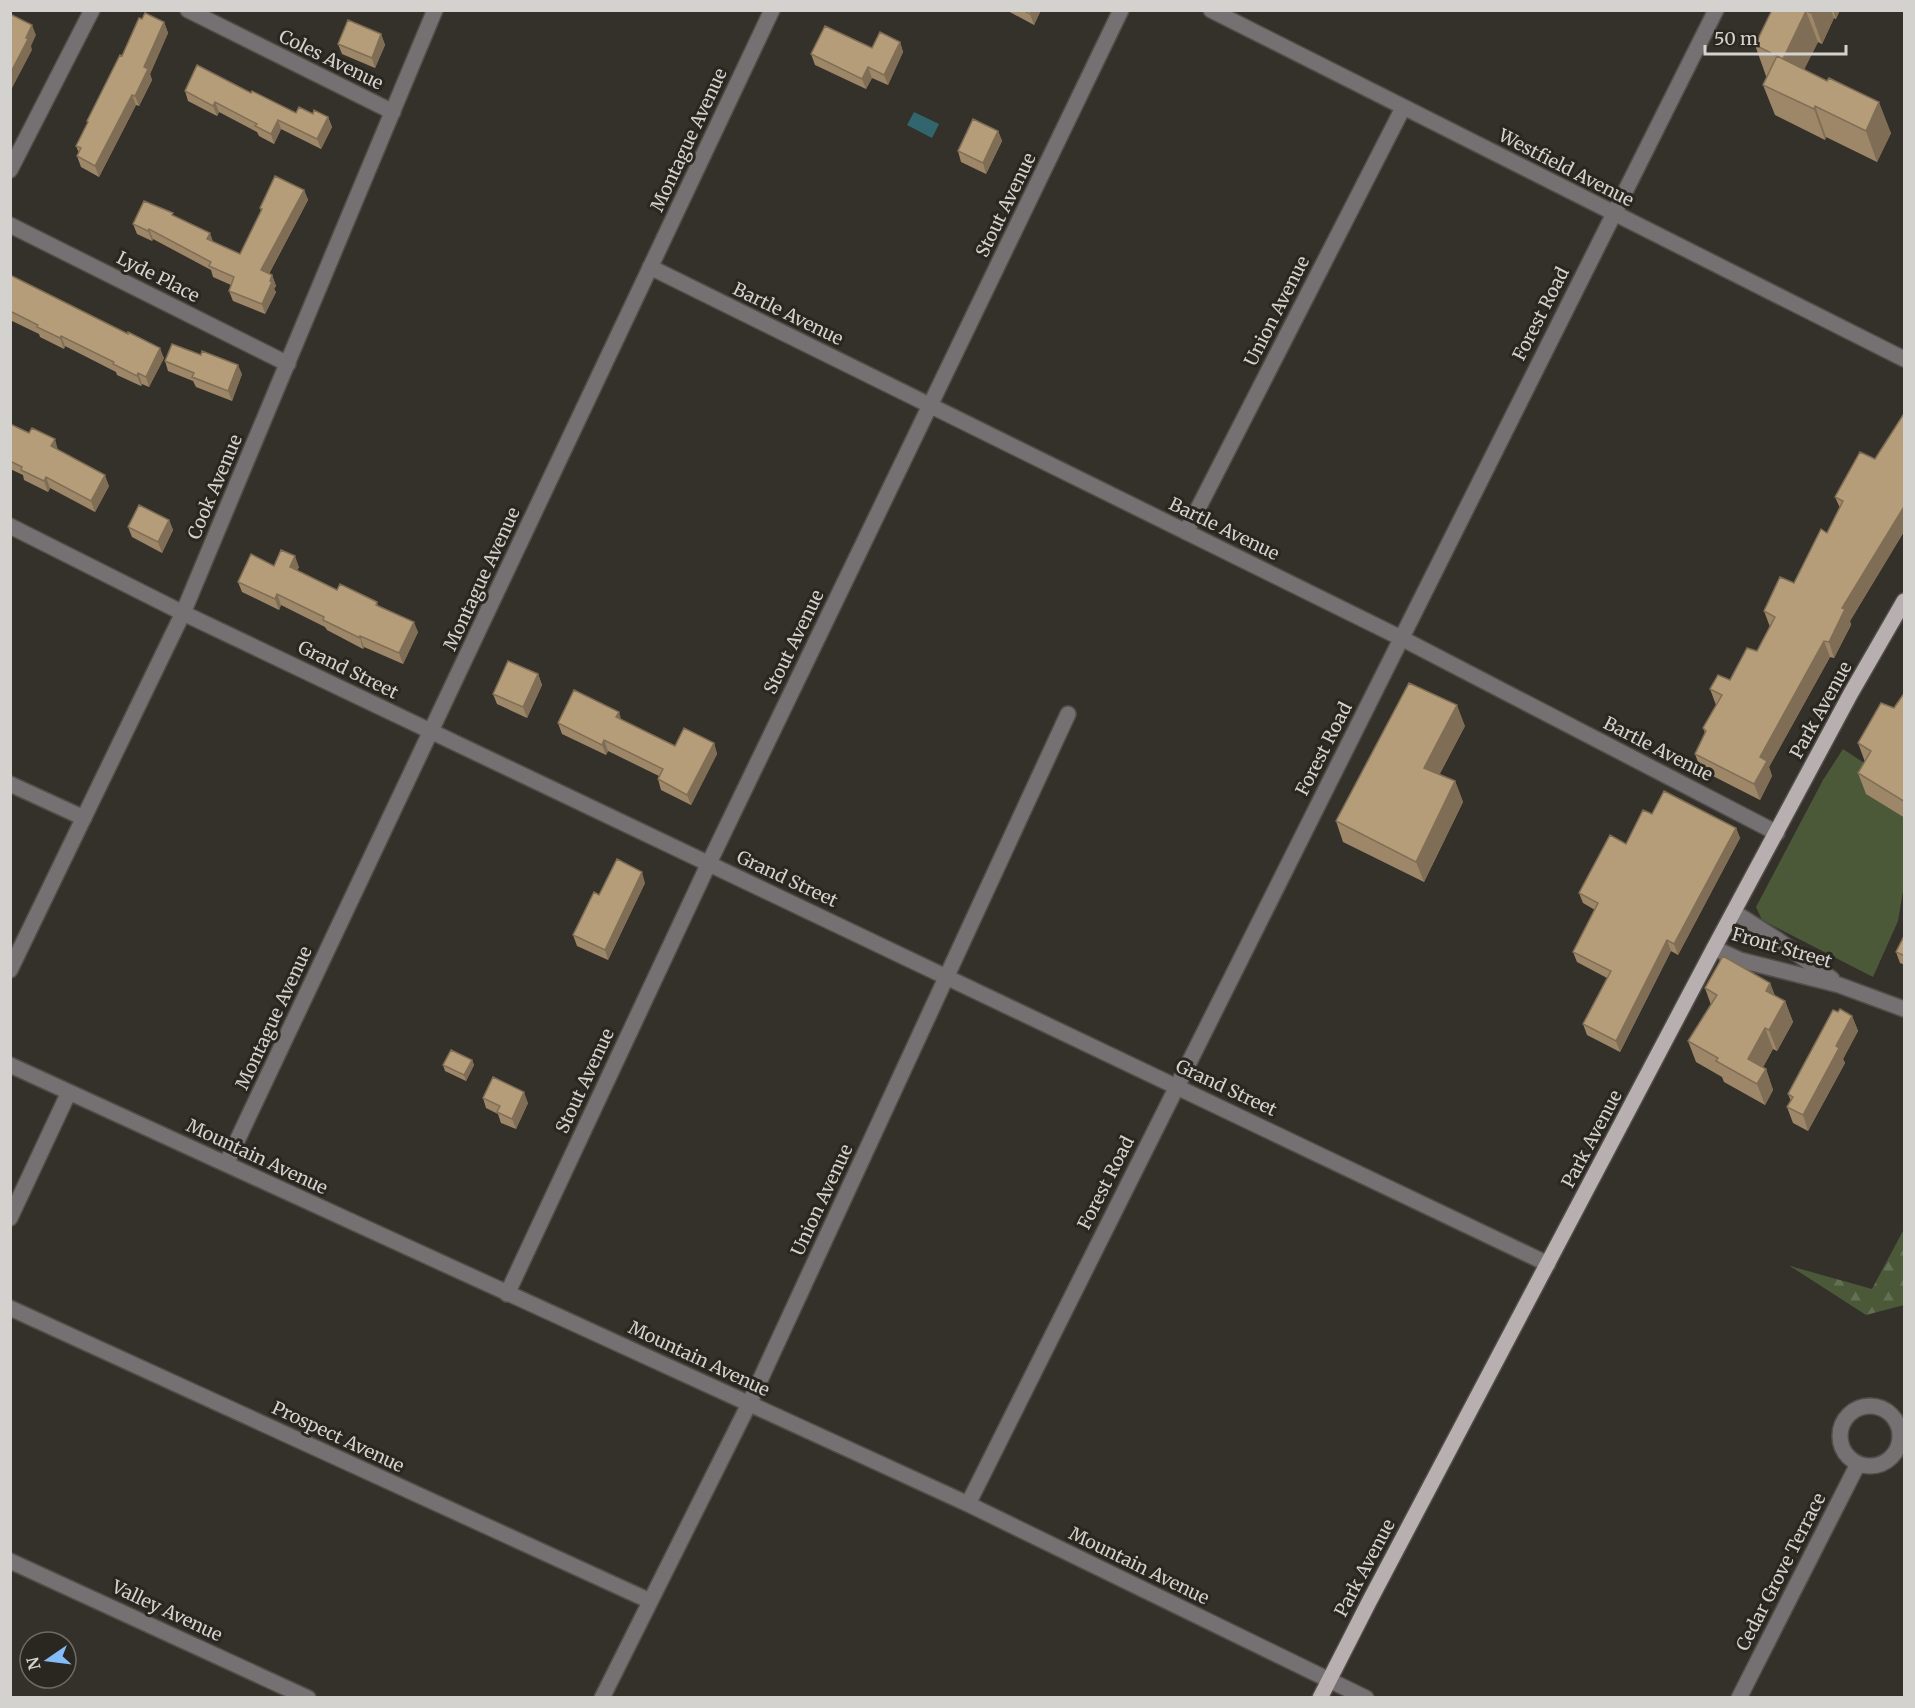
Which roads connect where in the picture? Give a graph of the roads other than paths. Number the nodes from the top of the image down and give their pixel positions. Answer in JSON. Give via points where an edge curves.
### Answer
{"nodes":[{"id":1,"x":92,"y":10,"type":"edge"},
{"id":2,"x":188,"y":10,"type":"edge"},
{"id":3,"x":435,"y":10,"type":"edge"},
{"id":4,"x":772,"y":10,"type":"edge"},
{"id":5,"x":1121,"y":10,"type":"edge"},
{"id":6,"x":1210,"y":10,"type":"edge"},
{"id":7,"x":1716,"y":10,"type":"edge"},
{"id":8,"x":1403,"y":108,"type":"junction"},
{"id":9,"x":393,"y":112,"type":"junction"},
{"id":10,"x":10,"y":170,"type":"edge"},
{"id":11,"x":1613,"y":213,"type":"junction"},
{"id":12,"x":10,"y":225,"type":"edge"},
{"id":13,"x":650,"y":267,"type":"junction"},
{"id":14,"x":1905,"y":359,"type":"edge"},
{"id":15,"x":288,"y":364,"type":"junction"},
{"id":16,"x":930,"y":406,"type":"junction"},
{"id":17,"x":10,"y":526,"type":"edge"},
{"id":18,"x":1186,"y":532,"type":"junction"},
{"id":19,"x":1905,"y":601,"type":"edge"},
{"id":20,"x":183,"y":613,"type":"junction"},
{"id":21,"x":1401,"y":638,"type":"junction"},
{"id":22,"x":1068,"y":714,"type":"dead end"},
{"id":23,"x":431,"y":731,"type":"junction"},
{"id":24,"x":10,"y":784,"type":"edge"},
{"id":25,"x":84,"y":818,"type":"junction"},
{"id":26,"x":1777,"y":833,"type":"junction"},
{"id":27,"x":709,"y":863,"type":"junction"},
{"id":28,"x":1734,"y":912,"type":"junction"},
{"id":29,"x":1714,"y":948,"type":"junction"},
{"id":30,"x":10,"y":970,"type":"edge"},
{"id":31,"x":946,"y":976,"type":"junction"},
{"id":32,"x":1839,"y":985,"type":"junction"},
{"id":33,"x":1905,"y":1009,"type":"edge"},
{"id":34,"x":10,"y":1065,"type":"edge"},
{"id":35,"x":1177,"y":1086,"type":"junction"},
{"id":36,"x":69,"y":1092,"type":"junction"},
{"id":37,"x":226,"y":1164,"type":"junction"},
{"id":38,"x":10,"y":1218,"type":"edge"},
{"id":39,"x":1548,"y":1264,"type":"junction"},
{"id":40,"x":507,"y":1294,"type":"junction"},
{"id":41,"x":10,"y":1308,"type":"edge"},
{"id":42,"x":749,"y":1404,"type":"junction"},
{"id":43,"x":1858,"y":1464,"type":"junction"},
{"id":44,"x":968,"y":1504,"type":"junction"},
{"id":45,"x":10,"y":1561,"type":"edge"},
{"id":46,"x":650,"y":1601,"type":"junction"},
{"id":47,"x":1329,"y":1681,"type":"junction"},
{"id":48,"x":308,"y":1698,"type":"edge"},
{"id":49,"x":602,"y":1698,"type":"edge"},
{"id":50,"x":1320,"y":1698,"type":"edge"},
{"id":51,"x":1366,"y":1698,"type":"edge"},
{"id":52,"x":1739,"y":1698,"type":"edge"}],
"edges":[{"from":1,"to":10,"type":"street"},
{"from":2,"to":9,"type":"street","name":"Coles Avenue"},
{"from":3,"to":9,"type":"street","name":"Cook Avenue"},
{"from":4,"to":13,"type":"street","name":"Montague Avenue"},
{"from":5,"to":16,"type":"street","name":"Stout Avenue"},
{"from":6,"to":8,"type":"street","name":"Westfield Avenue"},
{"from":7,"to":11,"type":"street","name":"Forest Road"},
{"from":8,"to":11,"type":"street","name":"Westfield Avenue"},
{"from":8,"to":18,"type":"street","name":"Union Avenue"},
{"from":9,"to":15,"type":"street","name":"Cook Avenue"},
{"from":11,"to":14,"type":"street","name":"Westfield Avenue"},
{"from":11,"to":21,"type":"street","name":"Forest Road"},
{"from":12,"to":15,"type":"street","name":"Lyde Place"},
{"from":13,"to":16,"type":"street","name":"Bartle Avenue"},
{"from":13,"to":23,"type":"street","name":"Montague Avenue"},
{"from":15,"to":20,"type":"street","name":"Cook Avenue"},
{"from":16,"to":18,"type":"street","name":"Bartle Avenue"},
{"from":16,"to":27,"type":"street","name":"Stout Avenue"},
{"from":17,"to":20,"type":"street","name":"Grand Street"},
{"from":18,"to":21,"type":"street","name":"Bartle Avenue"},
{"from":19,"to":26,"type":"main road","name":"Park Avenue"},
{"from":20,"to":23,"type":"street","name":"Grand Street"},
{"from":20,"to":25,"type":"street","name":"Cook Avenue"},
{"from":21,"to":26,"type":"street","name":"Bartle Avenue"},
{"from":21,"to":35,"type":"street","name":"Forest Road"},
{"from":22,"to":31,"type":"street","name":"Union Avenue"},
{"from":23,"to":27,"type":"street","name":"Grand Street"},
{"from":23,"to":37,"type":"street","name":"Montague Avenue"},
{"from":24,"to":25,"type":"street"},
{"from":25,"to":30,"type":"street","name":"Cook Avenue"},
{"from":26,"to":28,"type":"main road","name":"Park Avenue"},
{"from":27,"to":31,"type":"street","name":"Grand Street"},
{"from":27,"to":40,"type":"street","name":"Stout Avenue"},
{"from":28,"to":29,"type":"main road","name":"Park Avenue"},
{"from":28,"to":32,"type":"street","name":"Front Street"},
{"from":29,"to":32,"type":"street","name":"Front Street","via":[[1740,960]]},
{"from":29,"to":39,"type":"main road","name":"Park Avenue"},
{"from":31,"to":35,"type":"street","name":"Grand Street"},
{"from":31,"to":42,"type":"street","name":"Union Avenue"},
{"from":32,"to":33,"type":"street","name":"Front Street"},
{"from":34,"to":36,"type":"street","name":"Mountain Avenue"},
{"from":35,"to":39,"type":"street","name":"Grand Street"},
{"from":35,"to":44,"type":"street","name":"Forest Road"},
{"from":36,"to":37,"type":"street","name":"Mountain Avenue"},
{"from":36,"to":38,"type":"street"},
{"from":37,"to":40,"type":"street","name":"Mountain Avenue"},
{"from":39,"to":47,"type":"main road","name":"Park Avenue"},
{"from":40,"to":42,"type":"street","name":"Mountain Avenue"},
{"from":41,"to":46,"type":"street","name":"Prospect Avenue"},
{"from":42,"to":44,"type":"street","name":"Mountain Avenue"},
{"from":42,"to":46,"type":"street","name":"Union Avenue"},
{"from":43,"to":43,"type":"street","via":[[1869,1467],[1888,1461],[1899,1444],[1898,1425],[1877,1407],[1867,1406],[1850,1414],[1840,1431],[1844,1451]]},
{"from":43,"to":52,"type":"street","name":"Cedar Grove Terrace"},
{"from":44,"to":47,"type":"street","name":"Mountain Avenue"},
{"from":45,"to":48,"type":"street","name":"Valley Avenue"},
{"from":46,"to":49,"type":"street","name":"Union Avenue"},
{"from":47,"to":50,"type":"main road","name":"Park Avenue"},
{"from":47,"to":51,"type":"street","name":"Mountain Avenue"}]}
